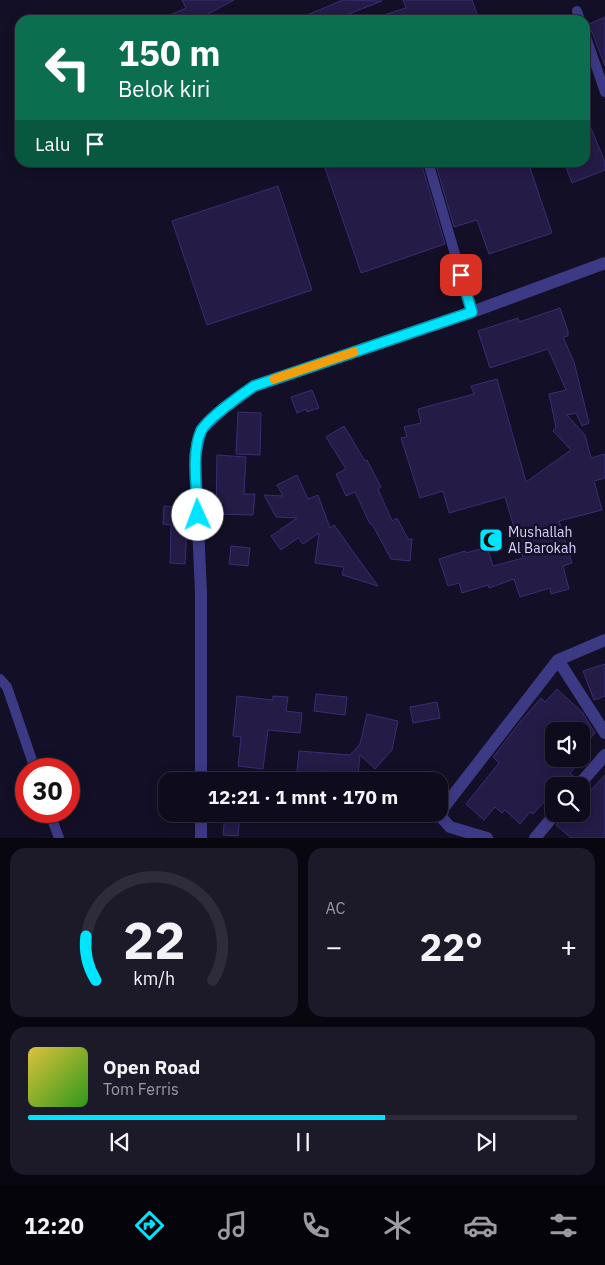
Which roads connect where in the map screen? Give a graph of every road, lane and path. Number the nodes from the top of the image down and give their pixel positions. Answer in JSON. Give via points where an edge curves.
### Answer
{"nodes":[{"id":1,"x":590,"y":48,"type":"edge"},
{"id":2,"x":605,"y":92,"type":"edge"},
{"id":3,"x":429,"y":167,"type":"edge"},
{"id":4,"x":605,"y":263,"type":"edge"},
{"id":5,"x":472,"y":312,"type":"junction"},
{"id":6,"x":605,"y":640,"type":"edge"},
{"id":7,"x":558,"y":660,"type":"junction"},
{"id":8,"x":0,"y":679,"type":"edge"},
{"id":9,"x":605,"y":733,"type":"edge"},
{"id":10,"x":605,"y":754,"type":"edge"},
{"id":11,"x":31,"y":758,"type":"edge"},
{"id":12,"x":201,"y":772,"type":"edge"},
{"id":13,"x":586,"y":777,"type":"edge"},
{"id":14,"x":201,"y":822,"type":"edge"},
{"id":15,"x":548,"y":822,"type":"edge"},
{"id":16,"x":54,"y":823,"type":"edge"},
{"id":17,"x":59,"y":838,"type":"edge"},
{"id":18,"x":201,"y":838,"type":"edge"},
{"id":19,"x":487,"y":838,"type":"edge"},
{"id":20,"x":535,"y":838,"type":"edge"}],
"edges":[{"from":1,"to":2,"type":"lane"},
{"from":3,"to":5,"type":"lane"},
{"from":4,"to":5,"type":"street"},
{"from":5,"to":12,"type":"street","via":[[254,386],[201,430],[195,456],[201,594]]},
{"from":6,"to":7,"type":"street"},
{"from":7,"to":9,"type":"street"},
{"from":7,"to":19,"type":"street","via":[[444,807],[441,817],[450,827]]},
{"from":8,"to":11,"type":"lane","via":[[7,687]]},
{"from":10,"to":13,"type":"street"},
{"from":14,"to":18,"type":"street"},
{"from":15,"to":20,"type":"street"},
{"from":16,"to":17,"type":"lane"}]}
